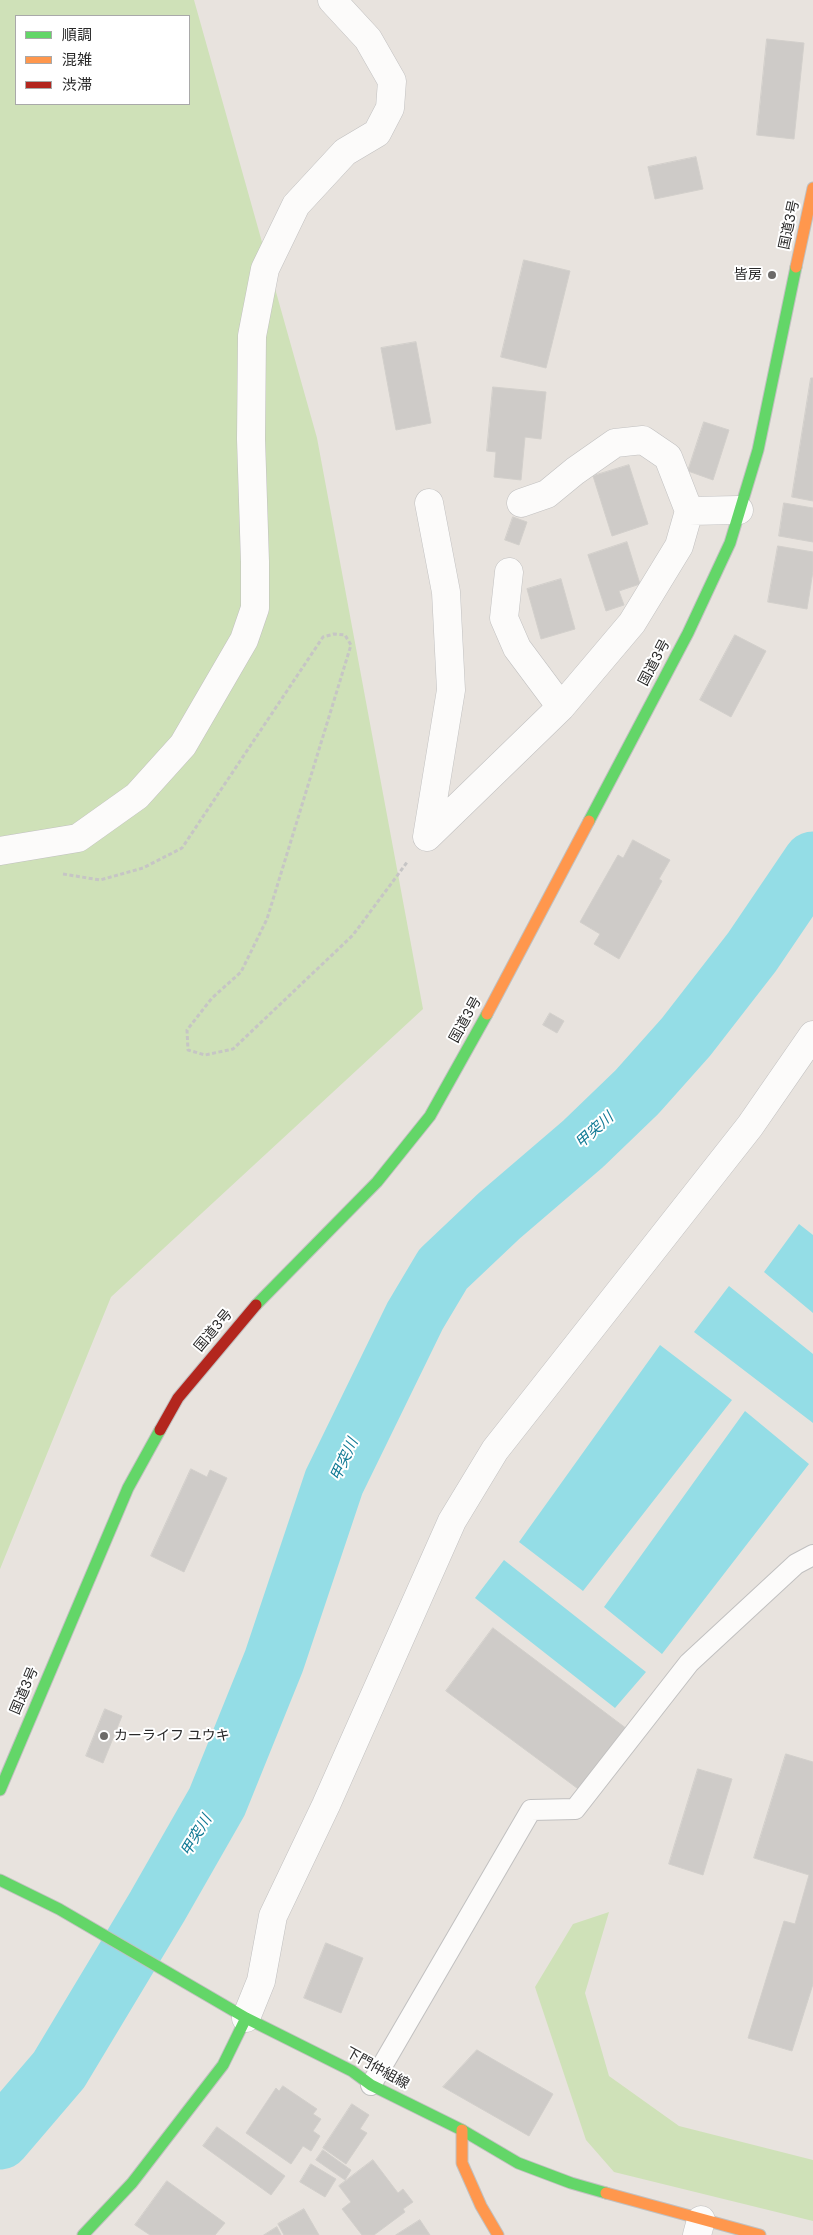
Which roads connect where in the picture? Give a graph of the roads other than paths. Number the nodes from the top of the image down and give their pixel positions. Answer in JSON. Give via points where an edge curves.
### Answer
{"nodes":[{"id":1,"x":332,"y":0,"type":"edge"},
{"id":2,"x":813,"y":188,"type":"edge"},
{"id":3,"x":429,"y":503,"type":"dead end"},
{"id":4,"x":521,"y":503,"type":"dead end"},
{"id":5,"x":739,"y":510,"type":"junction"},
{"id":6,"x":689,"y":511,"type":"junction"},
{"id":7,"x":509,"y":572,"type":"dead end"},
{"id":8,"x":561,"y":707,"type":"junction"},
{"id":9,"x":0,"y":851,"type":"edge"},
{"id":10,"x":813,"y":1035,"type":"edge"},
{"id":11,"x":813,"y":1555,"type":"edge"},
{"id":12,"x":0,"y":1790,"type":"edge"},
{"id":13,"x":0,"y":1880,"type":"edge"},
{"id":14,"x":237,"y":2013,"type":"junction"},
{"id":15,"x":371,"y":2085,"type":"junction"},
{"id":16,"x":462,"y":2130,"type":"junction"},
{"id":17,"x":699,"y":2228,"type":"edge"},
{"id":18,"x":83,"y":2235,"type":"edge"},
{"id":19,"x":498,"y":2235,"type":"edge"},
{"id":20,"x":760,"y":2235,"type":"edge"}],
"edges":[{"from":1,"to":9,"type":"street","via":[[368,39],[392,81],[390,108],[378,133],[345,152],[296,205],[266,269],[252,336],[255,608],[244,640],[183,745],[137,796],[78,838]]},
{"from":2,"to":5,"type":"main road","name":"国道3号","via":[[758,450]]},
{"from":3,"to":8,"type":"street","via":[[446,592],[451,690],[426,837]]},
{"from":4,"to":6,"type":"street","via":[[547,494],[615,444],[643,440],[668,457]]},
{"from":5,"to":6,"type":"street"},
{"from":5,"to":12,"type":"main road","name":"国道3号","via":[[730,543],[688,633],[504,983],[430,1116],[378,1182],[247,1314],[178,1398],[128,1488]]},
{"from":6,"to":8,"type":"street","via":[[679,546],[632,623]]},
{"from":7,"to":8,"type":"street","via":[[504,618],[517,648]]},
{"from":10,"to":14,"type":"street","via":[[750,1126],[495,1450],[452,1521],[273,1916],[261,1981]]},
{"from":11,"to":15,"type":"lane","via":[[796,1564],[689,1663],[575,1809],[531,1810]]},
{"from":13,"to":14,"type":"main road","name":"下門仲組線","via":[[59,1909]]},
{"from":14,"to":15,"type":"main road","name":"下門仲組線","via":[[352,2071]]},
{"from":14,"to":18,"type":"main road","via":[[223,2066],[132,2183]]},
{"from":15,"to":16,"type":"main road","name":"下門仲組線"},
{"from":16,"to":17,"type":"main road","name":"下門仲組線","via":[[518,2163]]},
{"from":16,"to":19,"type":"main road","via":[[462,2163]]},
{"from":17,"to":20,"type":"main road","name":"下門仲組線"}]}
